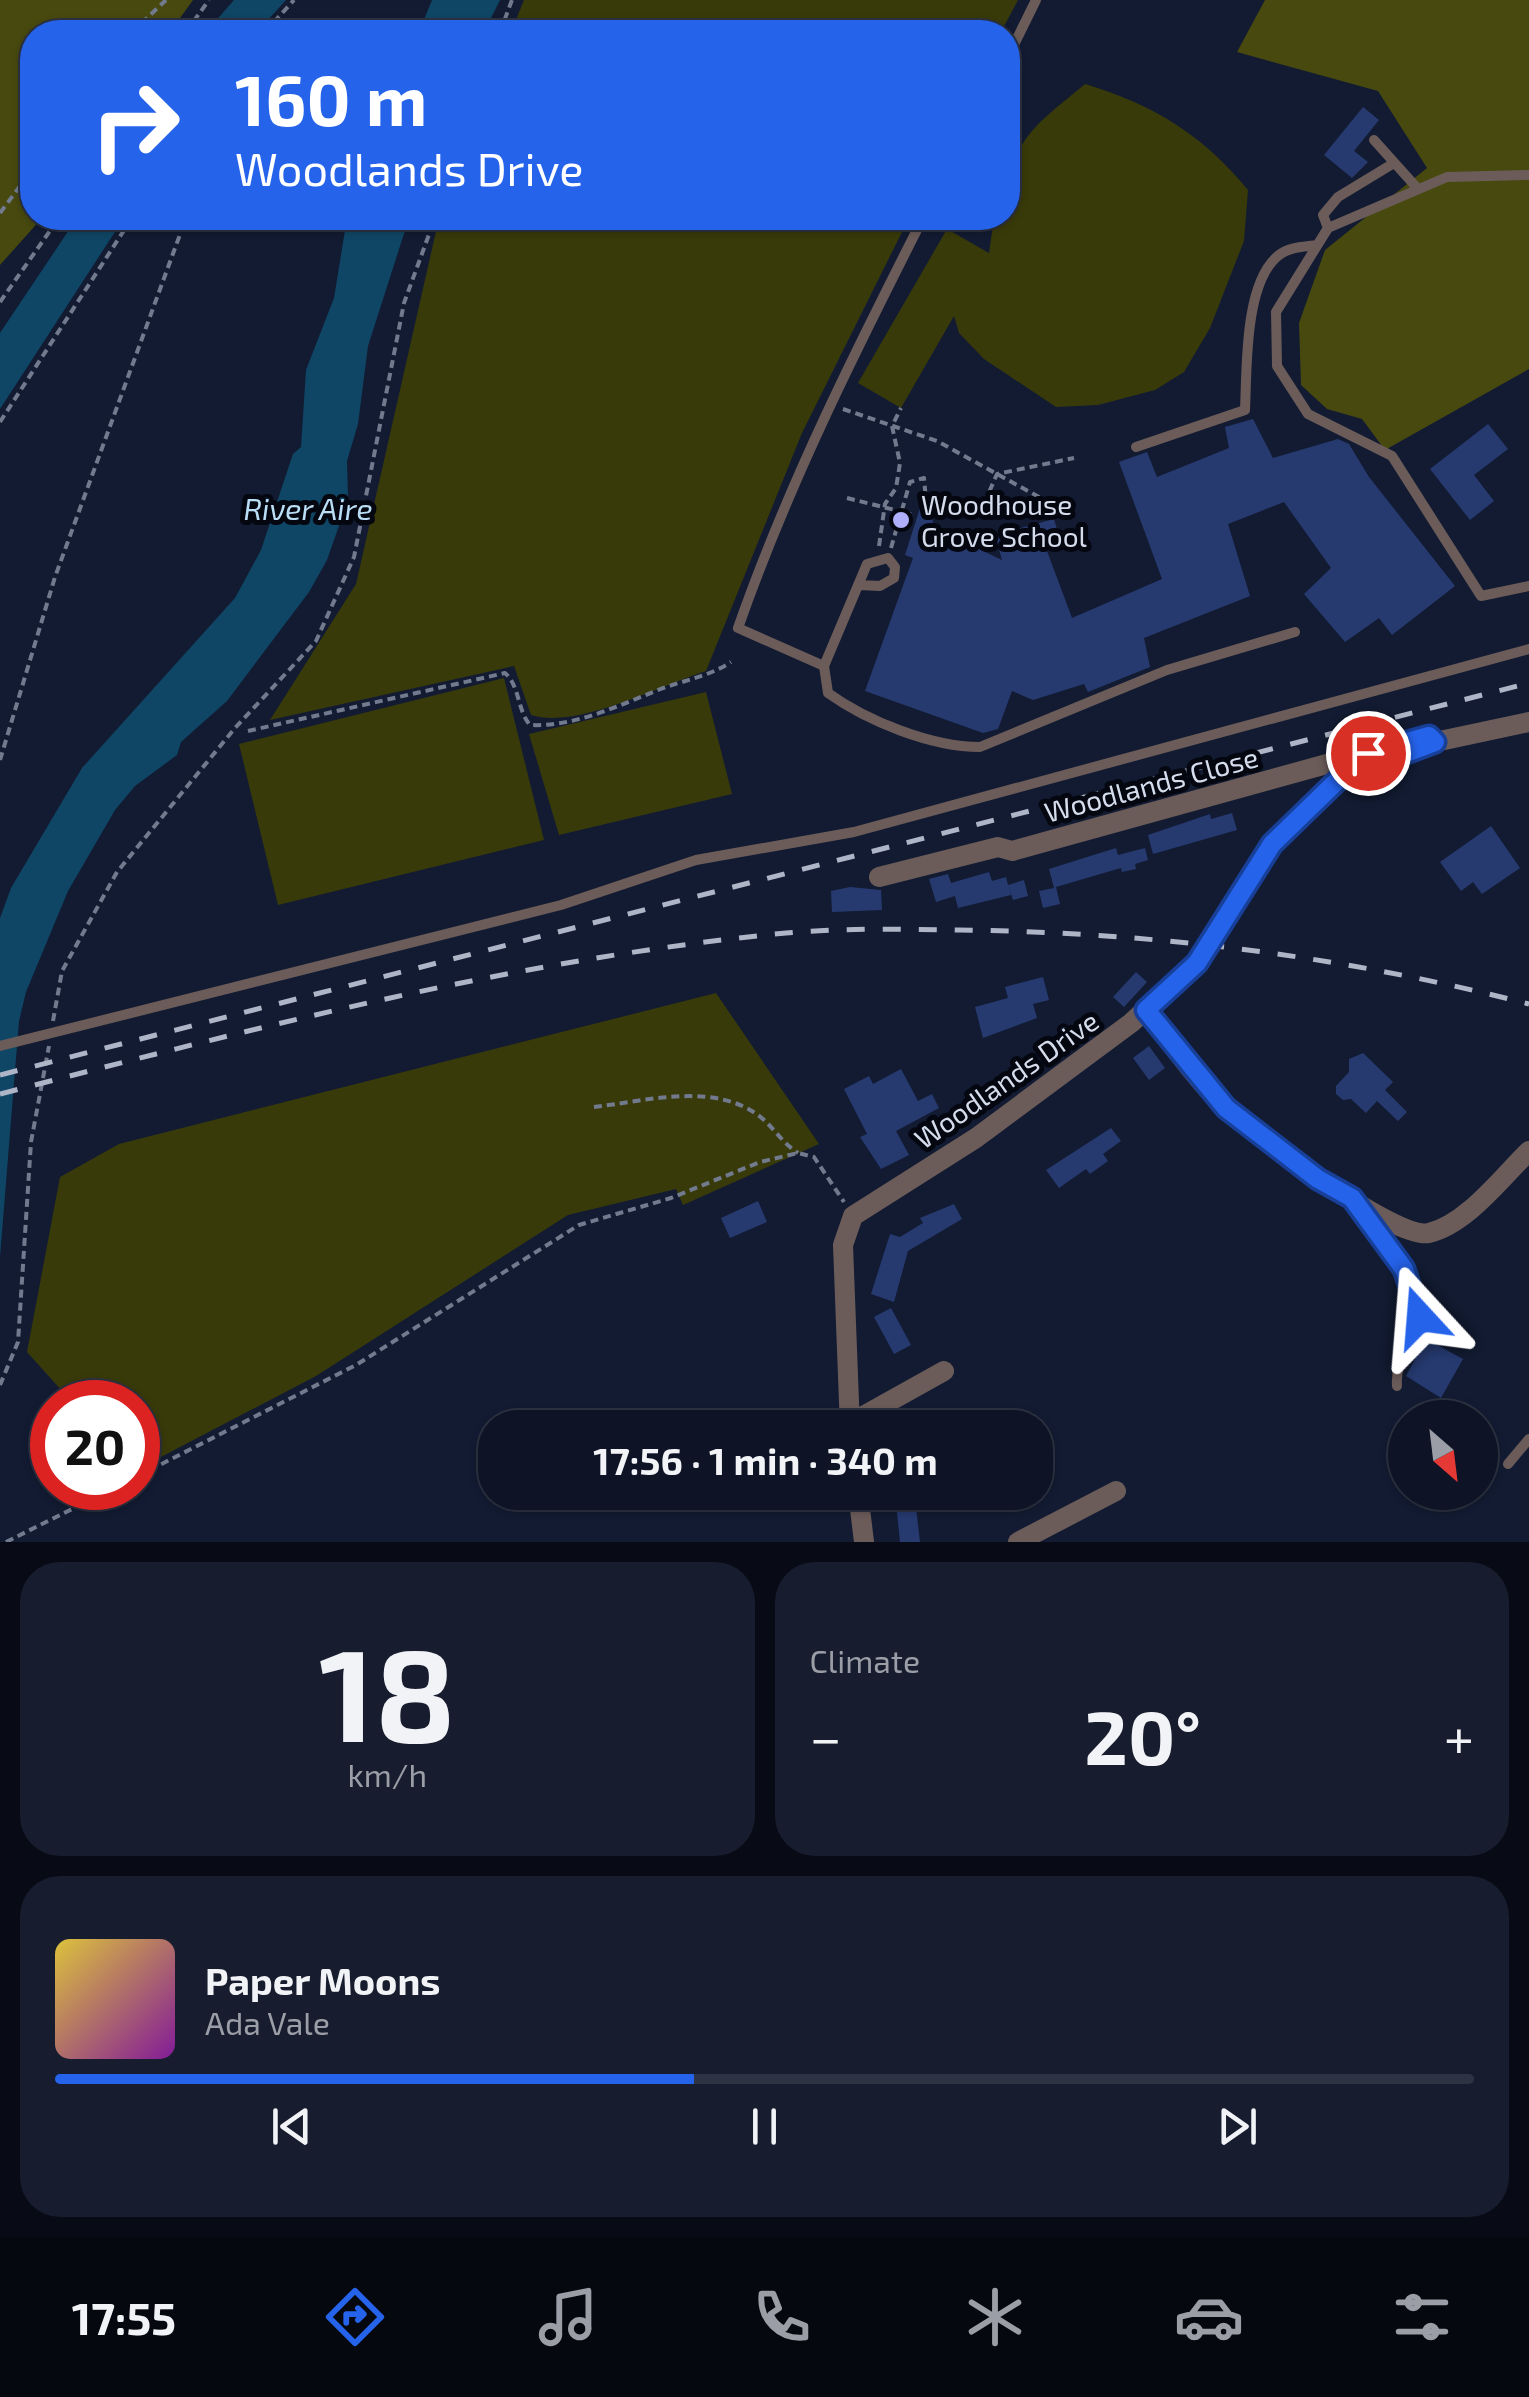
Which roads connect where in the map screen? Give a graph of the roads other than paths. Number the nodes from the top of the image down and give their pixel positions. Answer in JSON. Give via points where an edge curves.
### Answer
{"nodes":[{"id":1,"x":1036,"y":0,"type":"edge"},
{"id":2,"x":1020,"y":33,"type":"edge"},
{"id":3,"x":1374,"y":140,"type":"dead end"},
{"id":4,"x":1394,"y":163,"type":"junction"},
{"id":5,"x":1529,"y":175,"type":"edge"},
{"id":6,"x":1418,"y":190,"type":"junction"},
{"id":7,"x":1328,"y":228,"type":"junction"},
{"id":8,"x":917,"y":230,"type":"edge"},
{"id":9,"x":1317,"y":245,"type":"junction"},
{"id":10,"x":1136,"y":447,"type":"dead end"},
{"id":11,"x":860,"y":585,"type":"junction"},
{"id":12,"x":1529,"y":586,"type":"edge"},
{"id":13,"x":1296,"y":632,"type":"dead end"},
{"id":14,"x":1529,"y":649,"type":"edge"},
{"id":15,"x":824,"y":666,"type":"junction"},
{"id":16,"x":1529,"y":722,"type":"edge"},
{"id":17,"x":1435,"y":742,"type":"junction"},
{"id":18,"x":879,"y":876,"type":"dead end"},
{"id":19,"x":1146,"y":1010,"type":"junction"},
{"id":20,"x":0,"y":1046,"type":"edge"},
{"id":21,"x":1529,"y":1151,"type":"edge"},
{"id":22,"x":1352,"y":1198,"type":"junction"},
{"id":23,"x":944,"y":1371,"type":"dead end"},
{"id":24,"x":1396,"y":1386,"type":"dead end"},
{"id":25,"x":848,"y":1410,"type":"edge"},
{"id":26,"x":877,"y":1410,"type":"edge"},
{"id":27,"x":1529,"y":1439,"type":"edge"},
{"id":28,"x":1508,"y":1464,"type":"dead end"},
{"id":29,"x":1116,"y":1490,"type":"dead end"},
{"id":30,"x":860,"y":1510,"type":"edge"},
{"id":31,"x":864,"y":1542,"type":"edge"},
{"id":32,"x":1018,"y":1542,"type":"edge"}],
"edges":[{"from":1,"to":2,"type":"lane"},
{"from":3,"to":4,"type":"lane"},
{"from":4,"to":6,"type":"lane"},
{"from":4,"to":7,"type":"lane","via":[[1338,197],[1323,215]]},
{"from":5,"to":6,"type":"lane","via":[[1447,177]]},
{"from":6,"to":7,"type":"lane"},
{"from":7,"to":9,"type":"lane"},
{"from":8,"to":15,"type":"lane","via":[[774,526],[738,628]]},
{"from":9,"to":10,"type":"lane","via":[[1276,257],[1260,284],[1250,323],[1245,410]]},
{"from":9,"to":12,"type":"lane","via":[[1276,312],[1277,366],[1308,414],[1392,456],[1481,596]]},
{"from":11,"to":11,"type":"lane","via":[[868,564],[882,558],[895,567],[894,578],[880,586]]},
{"from":11,"to":15,"type":"lane"},
{"from":13,"to":15,"type":"lane","via":[[1167,670],[980,747],[960,747],[854,712],[828,693]]},
{"from":14,"to":20,"type":"lane","via":[[854,832],[696,860],[561,905]]},
{"from":16,"to":17,"type":"street","name":"Woodlands Drive"},
{"from":17,"to":18,"type":"street","name":"Woodlands Close","via":[[1429,736],[1012,850],[998,847]]},
{"from":17,"to":19,"type":"street","name":"Woodlands Drive","via":[[1340,778],[1272,844],[1197,963]]},
{"from":19,"to":22,"type":"street","via":[[1226,1108]]},
{"from":19,"to":25,"type":"street","name":"Woodlands Drive","via":[[976,1138],[853,1216],[843,1245]]},
{"from":21,"to":22,"type":"street","via":[[1456,1219],[1424,1234]]},
{"from":22,"to":24,"type":"lane","via":[[1404,1269],[1418,1302],[1420,1317],[1399,1358]]},
{"from":23,"to":26,"type":"street"},
{"from":27,"to":28,"type":"lane"},
{"from":29,"to":32,"type":"street"},
{"from":30,"to":31,"type":"street"}]}
